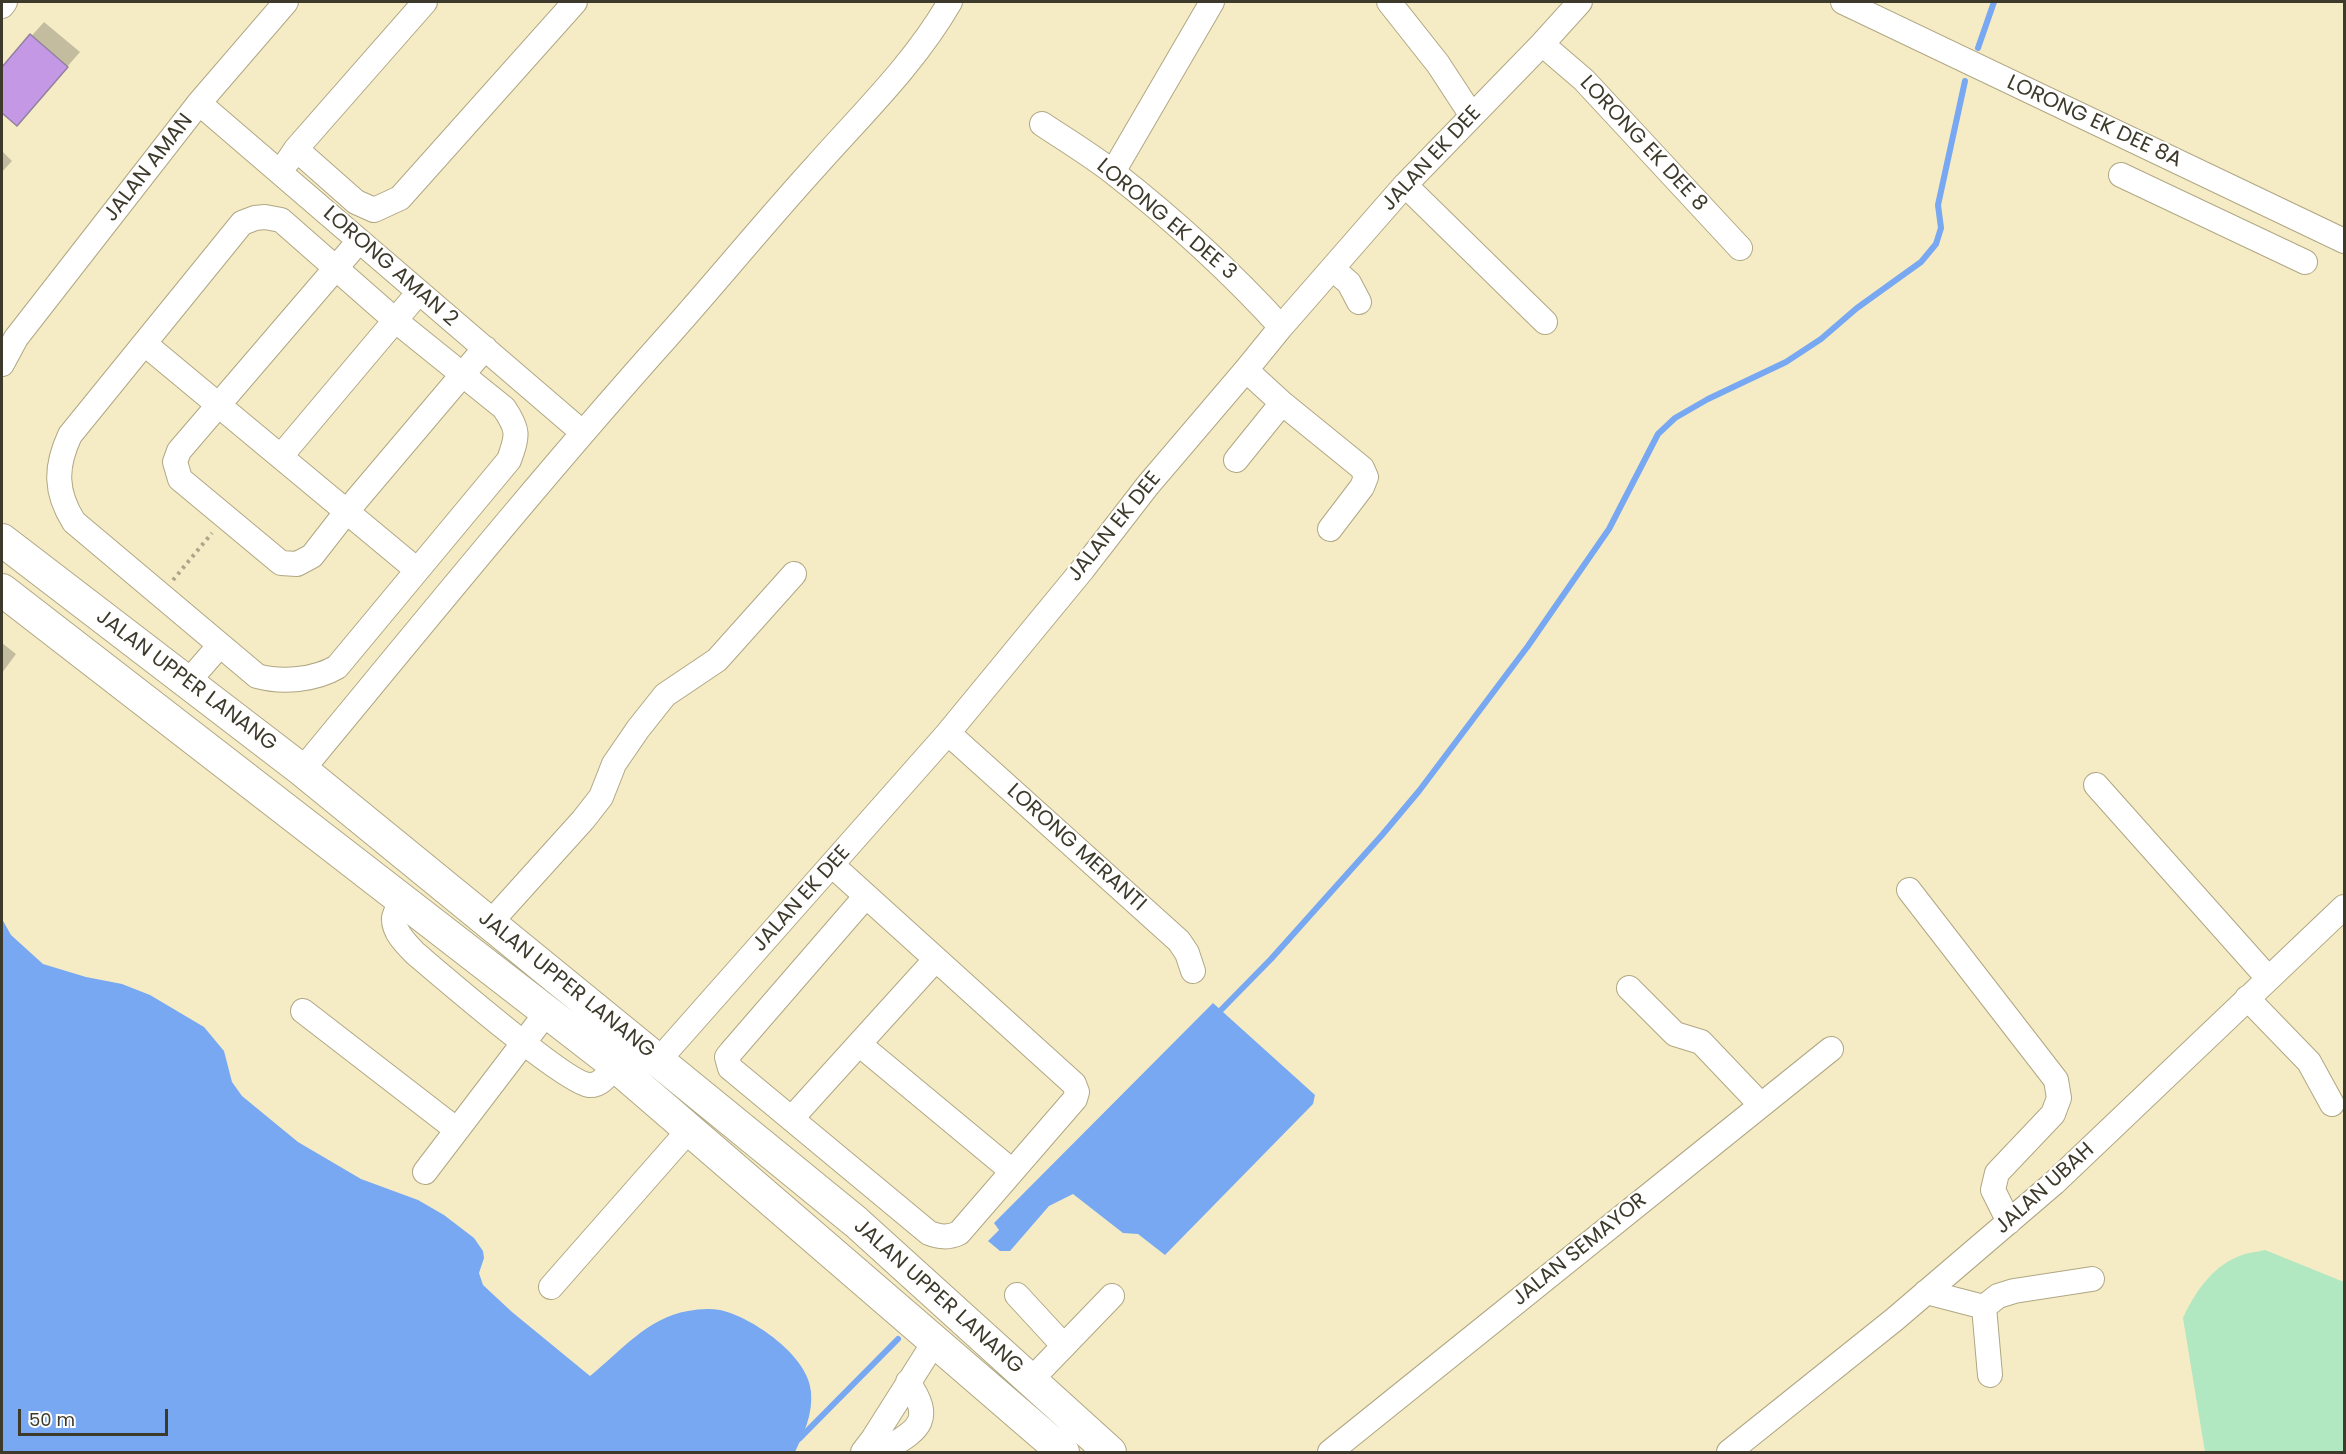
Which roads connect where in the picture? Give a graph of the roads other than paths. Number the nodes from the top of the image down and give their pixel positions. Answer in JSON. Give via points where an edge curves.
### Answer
{"nodes":[{"id":1,"x":5,"y":2,"type":"edge"},
{"id":2,"x":286,"y":2,"type":"edge"},
{"id":3,"x":425,"y":2,"type":"edge"},
{"id":4,"x":575,"y":2,"type":"edge"},
{"id":5,"x":950,"y":2,"type":"edge"},
{"id":6,"x":1212,"y":2,"type":"edge"},
{"id":7,"x":1389,"y":2,"type":"edge"},
{"id":8,"x":1580,"y":2,"type":"edge"},
{"id":9,"x":1843,"y":2,"type":"edge"},
{"id":10,"x":2,"y":6,"type":"edge"},
{"id":11,"x":1542,"y":44,"type":"junction"},
{"id":12,"x":199,"y":103,"type":"junction"},
{"id":13,"x":1472,"y":116,"type":"junction"},
{"id":14,"x":1042,"y":124,"type":"dead end"},
{"id":15,"x":296,"y":149,"type":"junction"},
{"id":16,"x":2160,"y":154,"type":"junction"},
{"id":17,"x":1113,"y":172,"type":"junction"},
{"id":18,"x":280,"y":173,"type":"junction"},
{"id":19,"x":2121,"y":175,"type":"dead end"},
{"id":20,"x":1405,"y":185,"type":"junction"},
{"id":21,"x":2146,"y":187,"type":"junction"},
{"id":22,"x":2295,"y":218,"type":"junction"},
{"id":23,"x":359,"y":241,"type":"junction"},
{"id":24,"x":2344,"y":241,"type":"edge"},
{"id":25,"x":1740,"y":248,"type":"dead end"},
{"id":26,"x":2282,"y":251,"type":"junction"},
{"id":27,"x":2305,"y":262,"type":"dead end"},
{"id":28,"x":1333,"y":269,"type":"junction"},
{"id":29,"x":336,"y":270,"type":"junction"},
{"id":30,"x":419,"y":292,"type":"junction"},
{"id":31,"x":1359,"y":302,"type":"dead end"},
{"id":32,"x":396,"y":321,"type":"junction"},
{"id":33,"x":1545,"y":322,"type":"dead end"},
{"id":34,"x":1281,"y":327,"type":"junction"},
{"id":35,"x":9,"y":342,"type":"edge"},
{"id":36,"x":145,"y":344,"type":"junction"},
{"id":37,"x":485,"y":348,"type":"junction"},
{"id":38,"x":2,"y":364,"type":"edge"},
{"id":39,"x":1246,"y":370,"type":"junction"},
{"id":40,"x":462,"y":374,"type":"junction"},
{"id":41,"x":1282,"y":403,"type":"junction"},
{"id":42,"x":218,"y":404,"type":"junction"},
{"id":43,"x":582,"y":432,"type":"junction"},
{"id":44,"x":281,"y":456,"type":"junction"},
{"id":45,"x":1236,"y":460,"type":"dead end"},
{"id":46,"x":347,"y":511,"type":"junction"},
{"id":47,"x":1330,"y":529,"type":"dead end"},
{"id":48,"x":2,"y":540,"type":"edge"},
{"id":49,"x":417,"y":570,"type":"junction"},
{"id":50,"x":794,"y":574,"type":"dead end"},
{"id":51,"x":2,"y":590,"type":"edge"},
{"id":52,"x":220,"y":645,"type":"junction"},
{"id":53,"x":187,"y":683,"type":"junction"},
{"id":54,"x":948,"y":733,"type":"junction"},
{"id":55,"x":302,"y":770,"type":"junction"},
{"id":56,"x":2096,"y":785,"type":"dead end"},
{"id":57,"x":832,"y":865,"type":"junction"},
{"id":58,"x":1909,"y":890,"type":"dead end"},
{"id":59,"x":866,"y":896,"type":"junction"},
{"id":60,"x":402,"y":900,"type":"junction"},
{"id":61,"x":2344,"y":907,"type":"edge"},
{"id":62,"x":490,"y":923,"type":"junction"},
{"id":63,"x":936,"y":959,"type":"junction"},
{"id":64,"x":1193,"y":971,"type":"dead end"},
{"id":65,"x":2268,"y":978,"type":"junction"},
{"id":66,"x":1629,"y":988,"type":"dead end"},
{"id":67,"x":2247,"y":998,"type":"junction"},
{"id":68,"x":303,"y":1011,"type":"dead end"},
{"id":69,"x":547,"y":1012,"type":"junction"},
{"id":70,"x":524,"y":1042,"type":"junction"},
{"id":71,"x":859,"y":1044,"type":"junction"},
{"id":72,"x":1831,"y":1049,"type":"dead end"},
{"id":73,"x":658,"y":1061,"type":"junction"},
{"id":74,"x":614,"y":1066,"type":"junction"},
{"id":75,"x":2332,"y":1104,"type":"dead end"},
{"id":76,"x":1761,"y":1105,"type":"junction"},
{"id":77,"x":792,"y":1118,"type":"junction"},
{"id":78,"x":457,"y":1130,"type":"junction"},
{"id":79,"x":690,"y":1130,"type":"junction"},
{"id":80,"x":1012,"y":1171,"type":"junction"},
{"id":81,"x":425,"y":1172,"type":"dead end"},
{"id":82,"x":880,"y":1193,"type":"junction"},
{"id":83,"x":856,"y":1222,"type":"junction"},
{"id":84,"x":2009,"y":1222,"type":"junction"},
{"id":85,"x":2092,"y":1279,"type":"dead end"},
{"id":86,"x":551,"y":1287,"type":"dead end"},
{"id":87,"x":1926,"y":1292,"type":"junction"},
{"id":88,"x":1017,"y":1295,"type":"dead end"},
{"id":89,"x":1112,"y":1296,"type":"dead end"},
{"id":90,"x":1984,"y":1307,"type":"junction"},
{"id":91,"x":935,"y":1341,"type":"junction"},
{"id":92,"x":1064,"y":1346,"type":"junction"},
{"id":93,"x":1990,"y":1375,"type":"dead end"},
{"id":94,"x":1030,"y":1381,"type":"junction"},
{"id":95,"x":874,"y":1449,"type":"edge"},
{"id":96,"x":1063,"y":1452,"type":"edge"},
{"id":97,"x":1110,"y":1452,"type":"edge"},
{"id":98,"x":1330,"y":1452,"type":"edge"},
{"id":99,"x":1729,"y":1452,"type":"edge"}],
"edges":[{"from":1,"to":10,"type":"street"},
{"from":2,"to":12,"type":"street","name":"JALAN AMAN"},
{"from":3,"to":15,"type":"street"},
{"from":4,"to":15,"type":"street","via":[[400,198],[374,210],[356,202]]},
{"from":5,"to":43,"type":"street","via":[[895,81],[815,166]]},
{"from":6,"to":17,"type":"street"},
{"from":7,"to":13,"type":"street","via":[[1438,64]]},
{"from":8,"to":11,"type":"street","name":"JALAN EK DEE"},
{"from":9,"to":16,"type":"street","name":"LORONG EK DEE 8A"},
{"from":11,"to":13,"type":"street","name":"JALAN EK DEE"},
{"from":11,"to":25,"type":"street","name":"LORONG EK DEE 8","via":[[1584,80]]},
{"from":12,"to":18,"type":"street","name":"LORONG AMAN 2"},
{"from":12,"to":35,"type":"street","name":"JALAN AMAN"},
{"from":13,"to":20,"type":"street","name":"JALAN EK DEE"},
{"from":14,"to":17,"type":"street","name":"LORONG EK DEE 3"},
{"from":15,"to":18,"type":"street"},
{"from":16,"to":21,"type":"street"},
{"from":16,"to":22,"type":"street","name":"LORONG EK DEE 8A"},
{"from":17,"to":34,"type":"street","name":"LORONG EK DEE 3","via":[[1211,255]]},
{"from":18,"to":23,"type":"street","name":"LORONG AMAN 2"},
{"from":19,"to":21,"type":"street"},
{"from":20,"to":28,"type":"street","name":"JALAN EK DEE"},
{"from":20,"to":33,"type":"street"},
{"from":21,"to":26,"type":"street"},
{"from":22,"to":24,"type":"street","name":"LORONG EK DEE 8A"},
{"from":22,"to":26,"type":"street"},
{"from":23,"to":29,"type":"street"},
{"from":23,"to":30,"type":"street","name":"LORONG AMAN 2"},
{"from":26,"to":27,"type":"street"},
{"from":28,"to":31,"type":"street","via":[[1349,283]]},
{"from":28,"to":34,"type":"street","name":"JALAN EK DEE"},
{"from":29,"to":32,"type":"street"},
{"from":29,"to":36,"type":"street","via":[[281,220],[255,218],[242,224]]},
{"from":29,"to":42,"type":"street"},
{"from":30,"to":32,"type":"street"},
{"from":30,"to":37,"type":"street","name":"LORONG AMAN 2"},
{"from":32,"to":40,"type":"street"},
{"from":32,"to":44,"type":"street"},
{"from":34,"to":39,"type":"street","name":"JALAN EK DEE"},
{"from":35,"to":38,"type":"street","name":"JALAN AMAN"},
{"from":36,"to":42,"type":"street"},
{"from":36,"to":52,"type":"street","via":[[70,435],[60,456],[59,484],[64,506],[74,522]]},
{"from":37,"to":40,"type":"street"},
{"from":37,"to":43,"type":"street","name":"LORONG AMAN 2"},
{"from":39,"to":41,"type":"street"},
{"from":39,"to":54,"type":"street","name":"JALAN EK DEE"},
{"from":40,"to":46,"type":"street"},
{"from":40,"to":49,"type":"street","via":[[504,408],[515,424],[516,439],[509,460]]},
{"from":41,"to":45,"type":"street"},
{"from":41,"to":47,"type":"street","via":[[1362,468],[1366,477]]},
{"from":42,"to":44,"type":"street"},
{"from":42,"to":46,"type":"street","via":[[174,462],[180,479],[225,518],[281,563],[297,564],[312,556]]},
{"from":43,"to":55,"type":"street"},
{"from":44,"to":46,"type":"street"},
{"from":46,"to":49,"type":"street"},
{"from":48,"to":53,"type":"main road","name":"JALAN UPPER LANANG"},
{"from":49,"to":52,"type":"street","via":[[337,667],[324,675],[274,681],[257,676]]},
{"from":50,"to":62,"type":"street","via":[[717,660],[665,695],[614,764],[601,797]]},
{"from":51,"to":60,"type":"main road","name":"JALAN UPPER LANANG"},
{"from":52,"to":53,"type":"street"},
{"from":53,"to":55,"type":"main road","name":"JALAN UPPER LANANG"},
{"from":54,"to":57,"type":"street","name":"JALAN EK DEE"},
{"from":54,"to":64,"type":"street","name":"LORONG MERANTI","via":[[1179,941]]},
{"from":55,"to":62,"type":"main road","name":"JALAN UPPER LANANG"},
{"from":56,"to":65,"type":"street"},
{"from":57,"to":59,"type":"street"},
{"from":57,"to":73,"type":"street","name":"JALAN EK DEE"},
{"from":58,"to":84,"type":"street","via":[[2056,1080],[2059,1098],[2053,1114],[1997,1173],[1993,1190]]},
{"from":59,"to":63,"type":"street"},
{"from":59,"to":77,"type":"street","via":[[727,1057],[730,1068]]},
{"from":60,"to":69,"type":"main road","name":"JALAN UPPER LANANG"},
{"from":60,"to":70,"type":"street","via":[[394,917],[404,942]]},
{"from":61,"to":65,"type":"street","name":"JALAN UBAH"},
{"from":62,"to":73,"type":"main road","name":"JALAN UPPER LANANG"},
{"from":63,"to":71,"type":"street"},
{"from":63,"to":80,"type":"street","via":[[1076,1088],[1075,1099]]},
{"from":65,"to":67,"type":"street","name":"JALAN UBAH"},
{"from":66,"to":76,"type":"street","via":[[1675,1034],[1701,1042]]},
{"from":67,"to":75,"type":"street","via":[[2309,1062]]},
{"from":67,"to":84,"type":"street","name":"JALAN UBAH","via":[[2055,1183]]},
{"from":68,"to":78,"type":"street"},
{"from":69,"to":70,"type":"street"},
{"from":69,"to":74,"type":"main road","name":"JALAN UPPER LANANG"},
{"from":70,"to":74,"type":"street","via":[[579,1083],[597,1084]]},
{"from":70,"to":78,"type":"street"},
{"from":71,"to":77,"type":"street"},
{"from":71,"to":80,"type":"street"},
{"from":72,"to":76,"type":"street","name":"JALAN SEMAYOR"},
{"from":73,"to":83,"type":"main road","name":"JALAN UPPER LANANG"},
{"from":74,"to":79,"type":"main road","name":"JALAN UPPER LANANG"},
{"from":76,"to":98,"type":"street","name":"JALAN SEMAYOR"},
{"from":77,"to":82,"type":"street"},
{"from":78,"to":81,"type":"street"},
{"from":79,"to":86,"type":"street"},
{"from":79,"to":91,"type":"main road","name":"JALAN UPPER LANANG"},
{"from":80,"to":82,"type":"street","via":[[958,1233],[943,1238],[929,1233]]},
{"from":82,"to":83,"type":"street"},
{"from":83,"to":94,"type":"main road","name":"JALAN UPPER LANANG"},
{"from":84,"to":87,"type":"street","name":"JALAN UBAH"},
{"from":85,"to":90,"type":"street","via":[[2014,1291],[1998,1296]]},
{"from":87,"to":90,"type":"street"},
{"from":87,"to":99,"type":"street","name":"JALAN UBAH"},
{"from":88,"to":92,"type":"street"},
{"from":89,"to":92,"type":"street"},
{"from":90,"to":93,"type":"street"},
{"from":91,"to":95,"type":"street","via":[[908,1382]]},
{"from":91,"to":96,"type":"main road","name":"JALAN UPPER LANANG"},
{"from":92,"to":94,"type":"street"},
{"from":94,"to":97,"type":"main road","name":"JALAN UPPER LANANG"}]}
